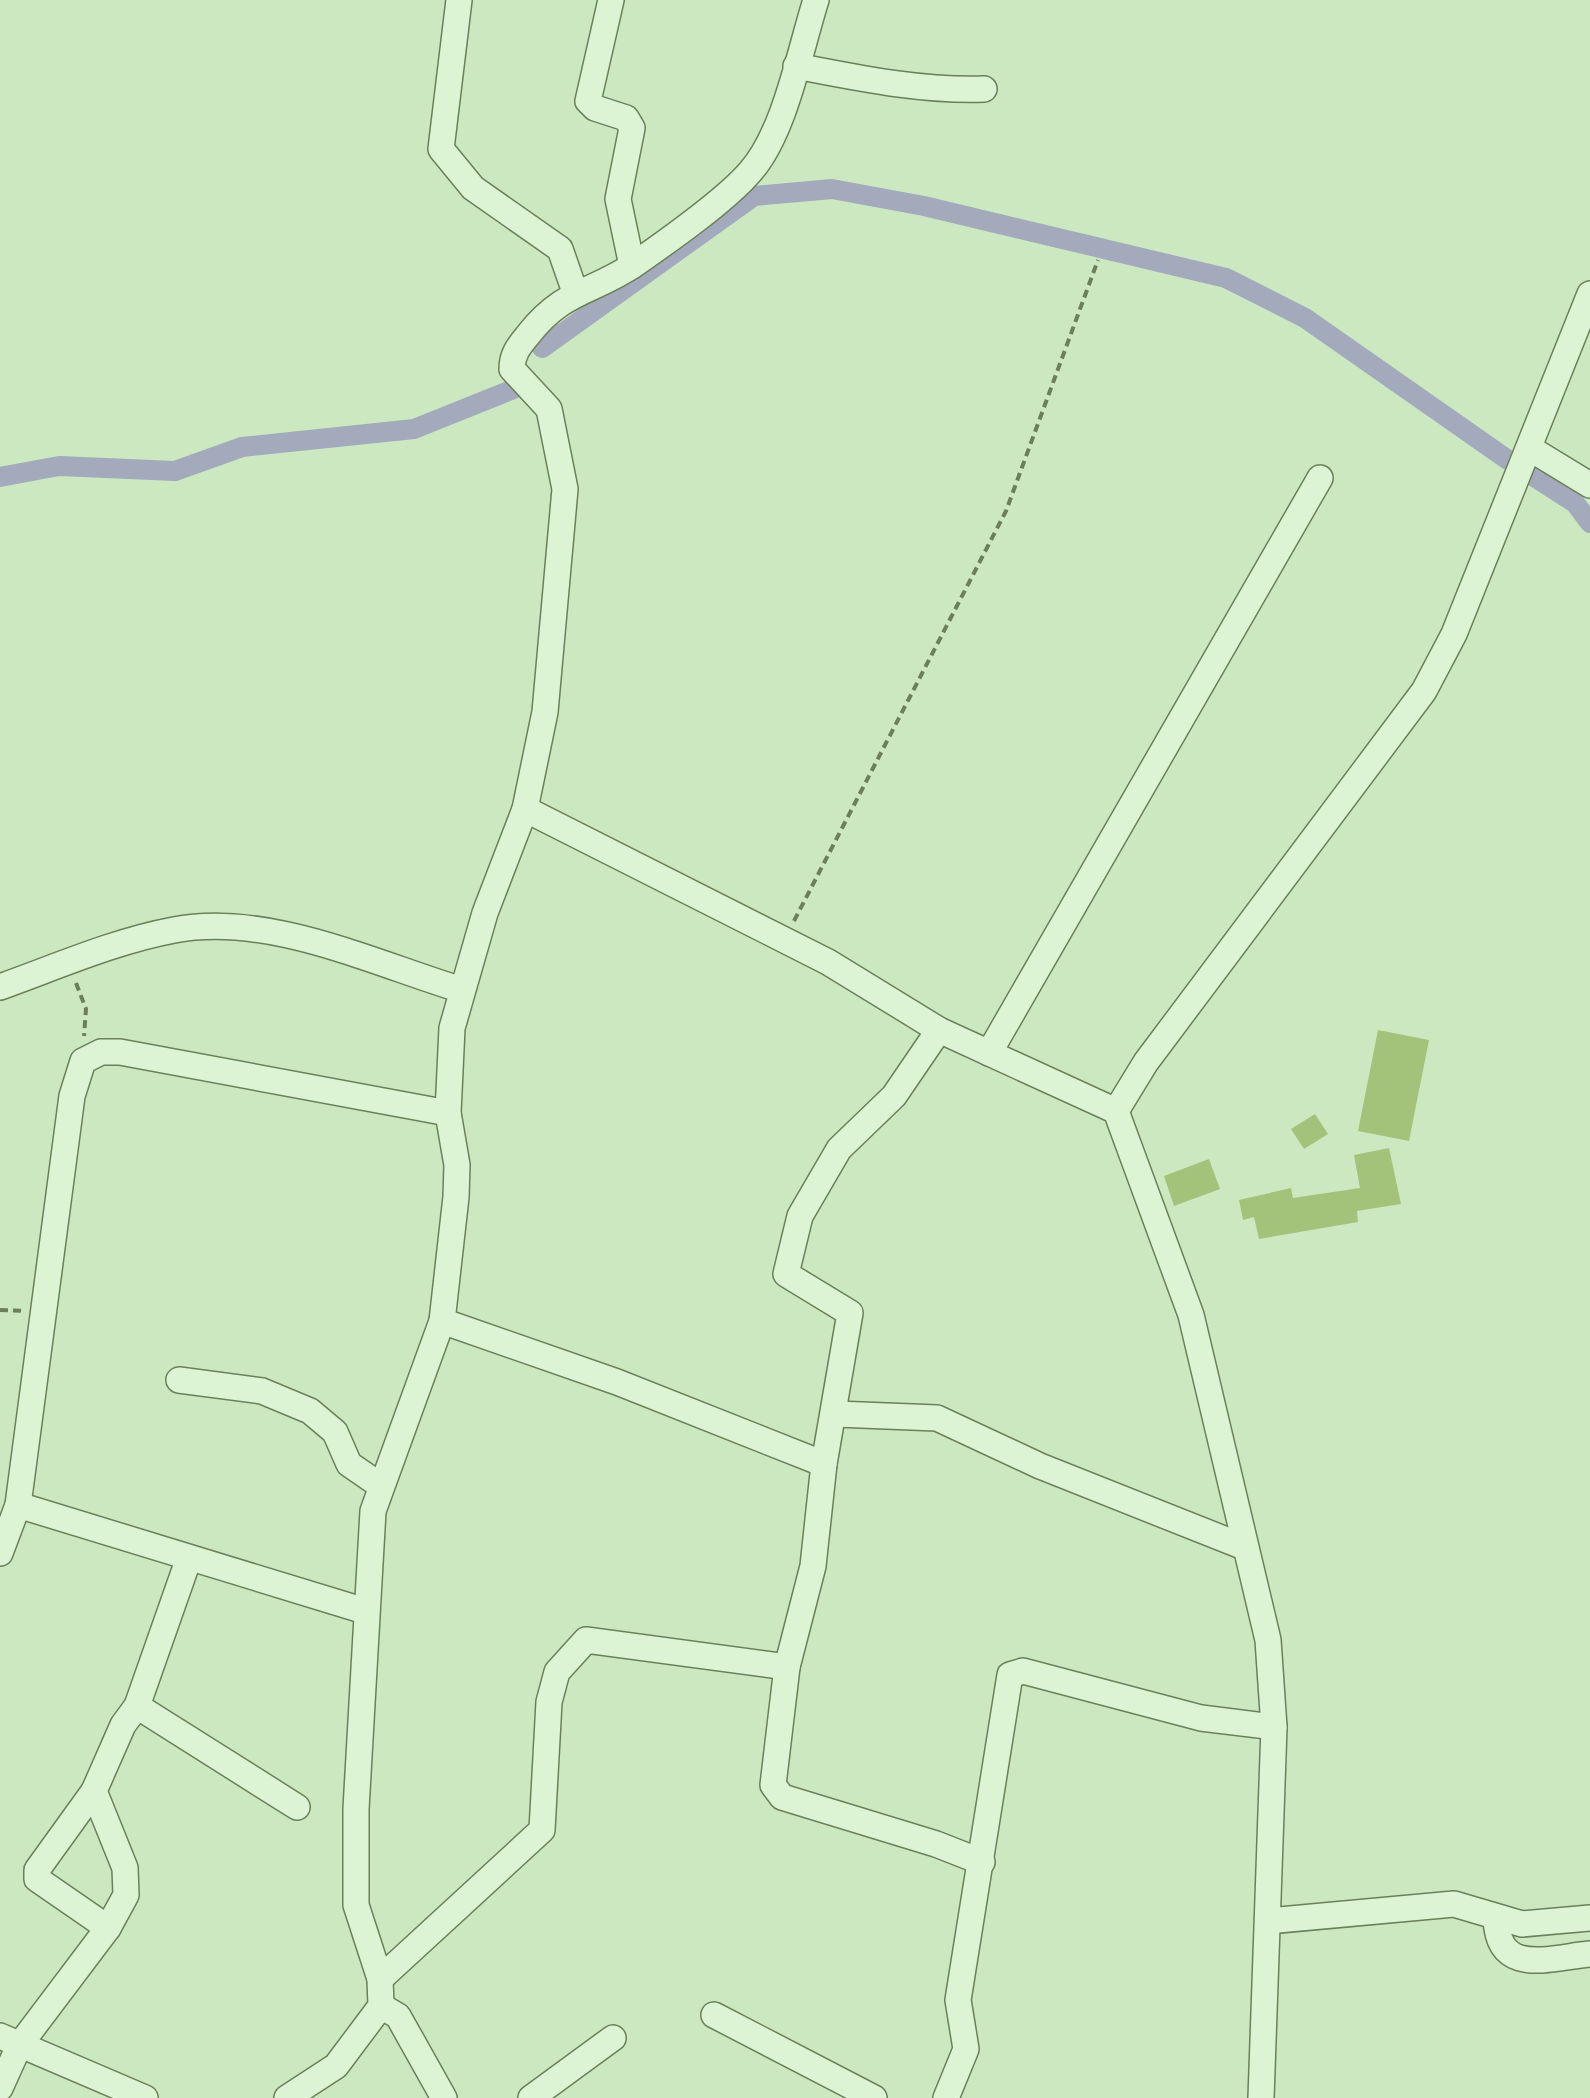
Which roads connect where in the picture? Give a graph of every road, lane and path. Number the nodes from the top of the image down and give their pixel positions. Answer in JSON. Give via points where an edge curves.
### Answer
{"nodes":[{"id":1,"x":459,"y":0,"type":"edge"},
{"id":2,"x":611,"y":0,"type":"edge"},
{"id":3,"x":816,"y":0,"type":"edge"},
{"id":4,"x":796,"y":66,"type":"junction"},
{"id":5,"x":984,"y":90,"type":"dead end"},
{"id":6,"x":1098,"y":260,"type":"dead end"},
{"id":7,"x":632,"y":266,"type":"junction"},
{"id":8,"x":575,"y":292,"type":"junction"},
{"id":9,"x":1590,"y":294,"type":"edge"},
{"id":10,"x":1528,"y":448,"type":"junction"},
{"id":11,"x":1320,"y":478,"type":"dead end"},
{"id":12,"x":1590,"y":485,"type":"edge"},
{"id":13,"x":525,"y":809,"type":"junction"},
{"id":14,"x":783,"y":943,"type":"junction"},
{"id":15,"x":69,"y":963,"type":"junction"},
{"id":16,"x":0,"y":987,"type":"edge"},
{"id":17,"x":462,"y":990,"type":"junction"},
{"id":18,"x":939,"y":1030,"type":"junction"},
{"id":19,"x":989,"y":1053,"type":"junction"},
{"id":20,"x":83,"y":1061,"type":"junction"},
{"id":21,"x":1116,"y":1111,"type":"junction"},
{"id":22,"x":448,"y":1113,"type":"junction"},
{"id":23,"x":442,"y":1322,"type":"junction"},
{"id":24,"x":179,"y":1380,"type":"dead end"},
{"id":25,"x":836,"y":1414,"type":"junction"},
{"id":26,"x":824,"y":1464,"type":"junction"},
{"id":27,"x":381,"y":1486,"type":"junction"},
{"id":28,"x":18,"y":1505,"type":"junction"},
{"id":29,"x":1244,"y":1547,"type":"junction"},
{"id":30,"x":0,"y":1553,"type":"edge"},
{"id":31,"x":188,"y":1558,"type":"junction"},
{"id":32,"x":365,"y":1611,"type":"junction"},
{"id":33,"x":787,"y":1667,"type":"junction"},
{"id":34,"x":137,"y":1706,"type":"junction"},
{"id":35,"x":1274,"y":1727,"type":"junction"},
{"id":36,"x":94,"y":1791,"type":"junction"},
{"id":37,"x":298,"y":1806,"type":"dead end"},
{"id":38,"x":982,"y":1862,"type":"junction"},
{"id":39,"x":1496,"y":1918,"type":"junction"},
{"id":40,"x":1590,"y":1918,"type":"edge"},
{"id":41,"x":1268,"y":1921,"type":"junction"},
{"id":42,"x":108,"y":1928,"type":"junction"},
{"id":43,"x":1590,"y":1954,"type":"edge"},
{"id":44,"x":380,"y":1979,"type":"junction"},
{"id":45,"x":380,"y":2006,"type":"junction"},
{"id":46,"x":714,"y":2015,"type":"dead end"},
{"id":47,"x":612,"y":2038,"type":"dead end"},
{"id":48,"x":9,"y":2041,"type":"edge"},
{"id":49,"x":0,"y":2088,"type":"edge"},
{"id":50,"x":538,"y":2096,"type":"edge"},
{"id":51,"x":144,"y":2098,"type":"edge"},
{"id":52,"x":287,"y":2098,"type":"edge"},
{"id":53,"x":444,"y":2098,"type":"edge"},
{"id":54,"x":874,"y":2098,"type":"edge"},
{"id":55,"x":946,"y":2098,"type":"edge"},
{"id":56,"x":1262,"y":2098,"type":"edge"}],
"edges":[{"from":1,"to":8,"type":"street","via":[[441,150],[473,188],[560,249]]},
{"from":2,"to":7,"type":"street","via":[[588,101],[626,118],[632,128],[618,199]]},
{"from":3,"to":4,"type":"street"},
{"from":4,"to":5,"type":"street","via":[[877,82]]},
{"from":4,"to":7,"type":"street","via":[[749,174]]},
{"from":6,"to":14,"type":"path","via":[[1006,511]]},
{"from":7,"to":8,"type":"street"},
{"from":8,"to":13,"type":"street","via":[[546,313],[512,362],[549,409],[565,489],[544,712]]},
{"from":9,"to":10,"type":"street"},
{"from":10,"to":12,"type":"street"},
{"from":10,"to":21,"type":"street","via":[[1424,692]]},
{"from":11,"to":19,"type":"street"},
{"from":13,"to":14,"type":"street"},
{"from":13,"to":17,"type":"street"},
{"from":14,"to":18,"type":"street","via":[[828,962]]},
{"from":15,"to":16,"type":"street"},
{"from":15,"to":17,"type":"street","via":[[176,929],[252,930]]},
{"from":15,"to":20,"type":"path","via":[[86,1010]]},
{"from":17,"to":22,"type":"street","via":[[452,1028]]},
{"from":18,"to":19,"type":"street"},
{"from":18,"to":25,"type":"street","via":[[894,1096],[839,1148],[800,1216],[787,1264],[786,1274],[850,1313]]},
{"from":19,"to":21,"type":"street"},
{"from":20,"to":22,"type":"street","via":[[120,1052]]},
{"from":20,"to":28,"type":"street","via":[[72,1096]]},
{"from":21,"to":29,"type":"street","via":[[1191,1315]]},
{"from":22,"to":23,"type":"street","via":[[457,1165]]},
{"from":23,"to":26,"type":"street"},
{"from":23,"to":27,"type":"street"},
{"from":24,"to":27,"type":"street","via":[[262,1391],[310,1411],[335,1432],[349,1464]]},
{"from":25,"to":26,"type":"street"},
{"from":25,"to":29,"type":"street","via":[[937,1418]]},
{"from":26,"to":33,"type":"street","via":[[813,1566]]},
{"from":27,"to":32,"type":"street"},
{"from":28,"to":30,"type":"street"},
{"from":28,"to":31,"type":"street"},
{"from":29,"to":35,"type":"street","via":[[1268,1640]]},
{"from":31,"to":32,"type":"street"},
{"from":31,"to":34,"type":"street"},
{"from":32,"to":44,"type":"street","via":[[356,1906]]},
{"from":33,"to":38,"type":"street","via":[[773,1785],[782,1797]]},
{"from":33,"to":44,"type":"street","via":[[586,1640],[557,1672],[549,1702],[542,1830]]},
{"from":34,"to":36,"type":"street"},
{"from":34,"to":37,"type":"street"},
{"from":35,"to":38,"type":"street","via":[[1200,1718],[1023,1671],[1010,1675]]},
{"from":35,"to":41,"type":"street"},
{"from":36,"to":42,"type":"street","via":[[124,1868],[126,1896]]},
{"from":36,"to":42,"type":"street","via":[[37,1879]]},
{"from":38,"to":55,"type":"street","via":[[958,2000],[966,2049]]},
{"from":39,"to":40,"type":"street","via":[[1522,1924]]},
{"from":39,"to":41,"type":"street","via":[[1454,1904]]},
{"from":39,"to":43,"type":"street","via":[[1497,1938],[1510,1956]]},
{"from":41,"to":56,"type":"street"},
{"from":42,"to":48,"type":"street"},
{"from":44,"to":45,"type":"street"},
{"from":45,"to":52,"type":"street","via":[[336,2066]]},
{"from":45,"to":53,"type":"street","via":[[398,2016]]},
{"from":46,"to":54,"type":"street"},
{"from":47,"to":50,"type":"street"},
{"from":48,"to":49,"type":"street"},
{"from":48,"to":51,"type":"street"}]}
